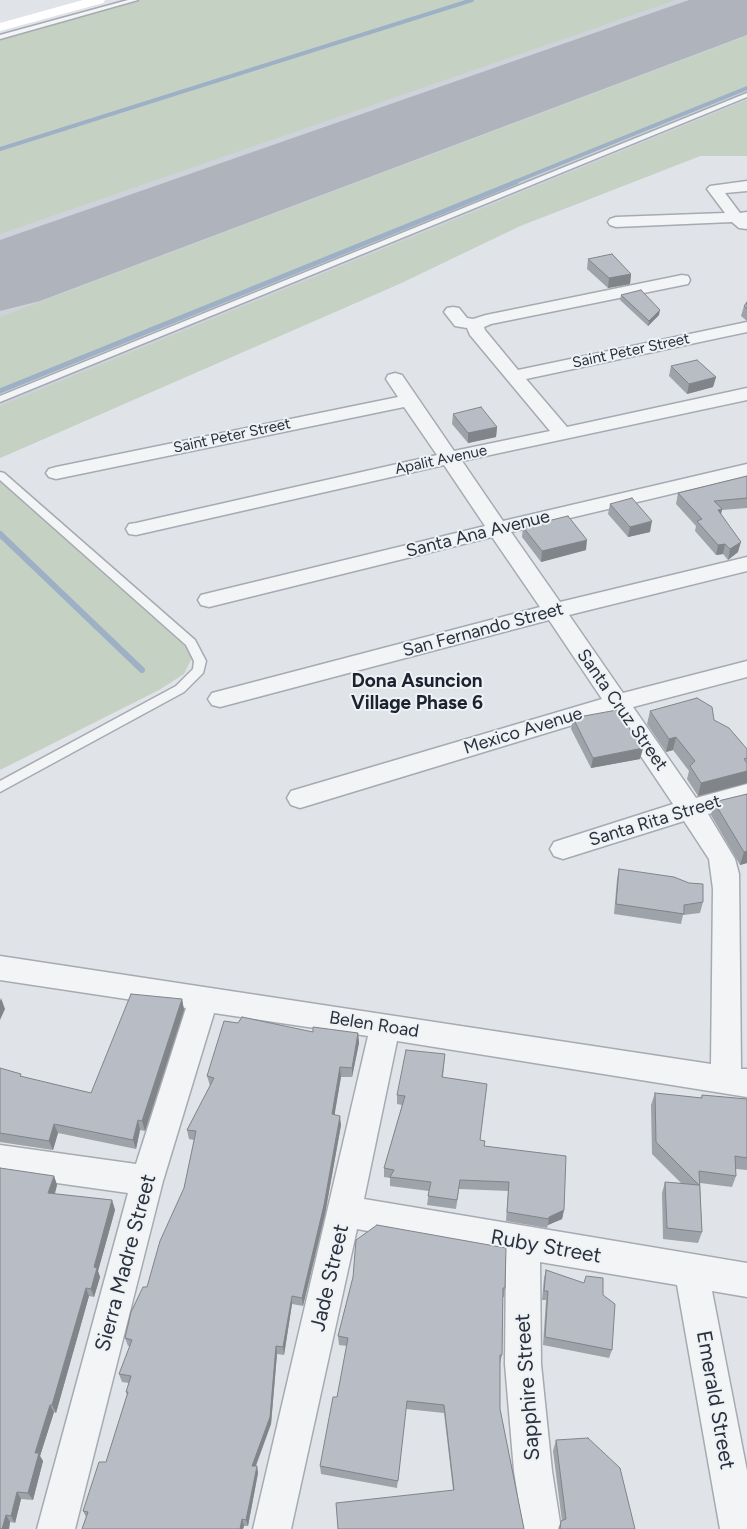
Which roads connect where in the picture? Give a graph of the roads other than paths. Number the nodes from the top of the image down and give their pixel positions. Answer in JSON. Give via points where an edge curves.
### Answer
{"nodes":[{"id":1,"x":98,"y":0,"type":"edge"},
{"id":2,"x":135,"y":0,"type":"edge"},
{"id":3,"x":0,"y":27,"type":"edge"},
{"id":4,"x":0,"y":37,"type":"edge"},
{"id":5,"x":747,"y":95,"type":"edge"},
{"id":6,"x":747,"y":186,"type":"edge"},
{"id":7,"x":743,"y":221,"type":"edge"},
{"id":8,"x":616,"y":222,"type":"dead end"},
{"id":9,"x":682,"y":280,"type":"dead end"},
{"id":10,"x":454,"y":312,"type":"dead end"},
{"id":11,"x":475,"y":325,"type":"junction"},
{"id":12,"x":747,"y":327,"type":"edge"},
{"id":13,"x":515,"y":376,"type":"junction"},
{"id":14,"x":395,"y":379,"type":"dead end"},
{"id":15,"x":747,"y":394,"type":"edge"},
{"id":16,"x":0,"y":399,"type":"edge"},
{"id":17,"x":408,"y":400,"type":"junction"},
{"id":18,"x":563,"y":434,"type":"junction"},
{"id":19,"x":449,"y":458,"type":"junction"},
{"id":20,"x":747,"y":470,"type":"edge"},
{"id":21,"x":56,"y":473,"type":"dead end"},
{"id":22,"x":0,"y":475,"type":"edge"},
{"id":23,"x":136,"y":529,"type":"dead end"},
{"id":24,"x":498,"y":529,"type":"junction"},
{"id":25,"x":747,"y":564,"type":"edge"},
{"id":26,"x":208,"y":600,"type":"dead end"},
{"id":27,"x":554,"y":611,"type":"junction"},
{"id":28,"x":747,"y":669,"type":"edge"},
{"id":29,"x":220,"y":699,"type":"dead end"},
{"id":30,"x":617,"y":703,"type":"junction"},
{"id":31,"x":0,"y":787,"type":"edge"},
{"id":32,"x":747,"y":794,"type":"edge"},
{"id":33,"x":300,"y":798,"type":"dead end"},
{"id":34,"x":690,"y":809,"type":"junction"},
{"id":35,"x":563,"y":849,"type":"dead end"},
{"id":36,"x":0,"y":968,"type":"edge"},
{"id":37,"x":204,"y":999,"type":"junction"},
{"id":38,"x":385,"y":1026,"type":"junction"},
{"id":39,"x":736,"y":1082,"type":"edge"},
{"id":40,"x":0,"y":1160,"type":"edge"},
{"id":41,"x":147,"y":1181,"type":"junction"},
{"id":42,"x":345,"y":1211,"type":"junction"},
{"id":43,"x":523,"y":1243,"type":"junction"},
{"id":44,"x":692,"y":1272,"type":"junction"},
{"id":45,"x":747,"y":1280,"type":"edge"},
{"id":46,"x":56,"y":1529,"type":"edge"},
{"id":47,"x":272,"y":1529,"type":"edge"},
{"id":48,"x":542,"y":1529,"type":"edge"},
{"id":49,"x":739,"y":1529,"type":"edge"}],
"edges":[{"from":1,"to":3,"type":"main road"},
{"from":2,"to":4,"type":"lane"},
{"from":5,"to":16,"type":"lane"},
{"from":6,"to":7,"type":"street","via":[[715,189]]},
{"from":7,"to":8,"type":"street"},
{"from":9,"to":11,"type":"street","via":[[486,320]]},
{"from":10,"to":11,"type":"street","via":[[461,322]]},
{"from":11,"to":13,"type":"street","via":[[476,331]]},
{"from":12,"to":13,"type":"street","name":"Saint Peter Street"},
{"from":13,"to":18,"type":"street"},
{"from":14,"to":17,"type":"street","name":"Santa Cruz Street"},
{"from":15,"to":18,"type":"street","name":"Apalit Avenue"},
{"from":17,"to":19,"type":"street","name":"Santa Cruz Street"},
{"from":17,"to":21,"type":"street","name":"Saint Peter Street"},
{"from":18,"to":19,"type":"street","name":"Apalit Avenue"},
{"from":19,"to":23,"type":"street","name":"Apalit Avenue"},
{"from":19,"to":24,"type":"street","name":"Santa Cruz Street"},
{"from":20,"to":24,"type":"street","name":"Santa Ana Avenue"},
{"from":22,"to":31,"type":"lane","via":[[191,643],[200,661],[199,670],[180,689]]},
{"from":24,"to":26,"type":"street","name":"Santa Ana Avenue"},
{"from":24,"to":27,"type":"street","name":"Santa Cruz Street"},
{"from":25,"to":27,"type":"street","name":"San Fernando Street"},
{"from":27,"to":29,"type":"street","name":"San Fernando Street"},
{"from":27,"to":30,"type":"street","name":"Santa Cruz Street"},
{"from":28,"to":30,"type":"street","name":"Mexico Avenue"},
{"from":30,"to":33,"type":"street","name":"Mexico Avenue"},
{"from":30,"to":34,"type":"street","name":"Santa Cruz Street"},
{"from":32,"to":34,"type":"street","name":"Santa Rita Street"},
{"from":34,"to":35,"type":"street","name":"Santa Rita Street"},
{"from":34,"to":39,"type":"street","name":"Santa Cruz Street","via":[[711,839],[726,874]]},
{"from":36,"to":37,"type":"street","name":"Belen Road"},
{"from":37,"to":38,"type":"street","name":"Belen Road"},
{"from":37,"to":41,"type":"street","name":"Sierra Madre Street"},
{"from":38,"to":39,"type":"street","name":"Belen Road"},
{"from":38,"to":42,"type":"street","name":"Jade Street"},
{"from":40,"to":41,"type":"street"},
{"from":41,"to":46,"type":"street","name":"Sierra Madre Street"},
{"from":42,"to":43,"type":"street","name":"Ruby Street"},
{"from":42,"to":47,"type":"street","name":"Jade Street"},
{"from":43,"to":44,"type":"street","name":"Ruby Street"},
{"from":43,"to":48,"type":"street","name":"Sapphire Street","via":[[523,1364]]},
{"from":44,"to":45,"type":"street","name":"Ruby Street"},
{"from":44,"to":49,"type":"street","name":"Emerald Street"}]}
